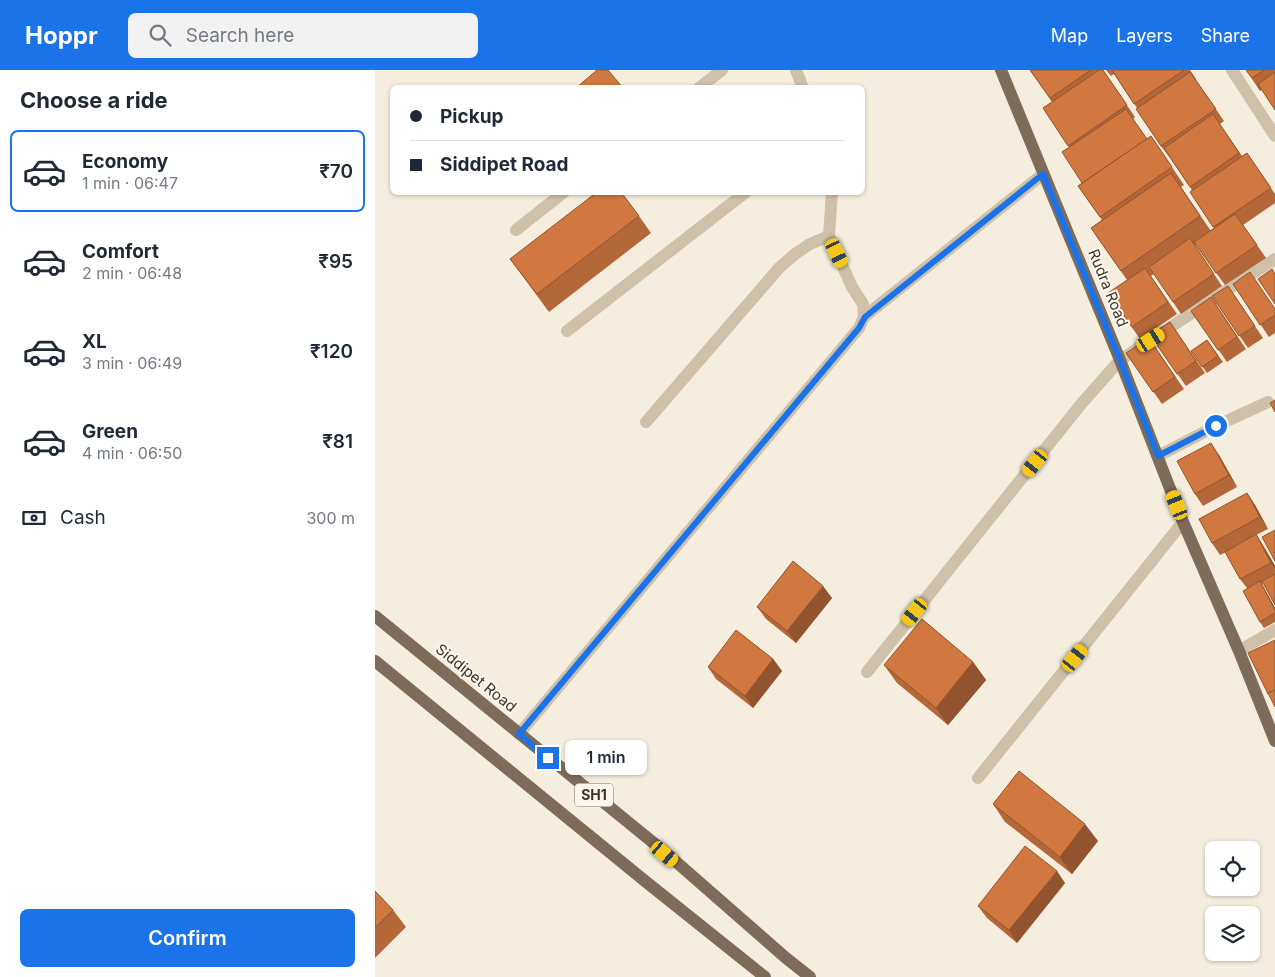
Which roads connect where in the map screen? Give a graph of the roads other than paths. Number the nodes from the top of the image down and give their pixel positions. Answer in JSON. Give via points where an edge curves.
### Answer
{"nodes":[{"id":1,"x":722,"y":70,"type":"edge"},
{"id":2,"x":795,"y":70,"type":"edge"},
{"id":3,"x":1001,"y":70,"type":"edge"},
{"id":4,"x":1232,"y":70,"type":"edge"},
{"id":5,"x":703,"y":85,"type":"edge"},
{"id":6,"x":802,"y":85,"type":"edge"},
{"id":7,"x":1275,"y":136,"type":"edge"},
{"id":8,"x":1043,"y":174,"type":"junction"},
{"id":9,"x":560,"y":195,"type":"edge"},
{"id":10,"x":742,"y":195,"type":"edge"},
{"id":11,"x":832,"y":195,"type":"edge"},
{"id":12,"x":516,"y":230,"type":"dead end"},
{"id":13,"x":829,"y":236,"type":"junction"},
{"id":14,"x":1275,"y":259,"type":"edge"},
{"id":15,"x":865,"y":317,"type":"junction"},
{"id":16,"x":567,"y":331,"type":"dead end"},
{"id":17,"x":1120,"y":360,"type":"junction"},
{"id":18,"x":1269,"y":402,"type":"edge"},
{"id":19,"x":646,"y":422,"type":"dead end"},
{"id":20,"x":1158,"y":456,"type":"junction"},
{"id":21,"x":1183,"y":522,"type":"junction"},
{"id":22,"x":375,"y":616,"type":"edge"},
{"id":23,"x":1275,"y":630,"type":"edge"},
{"id":24,"x":1239,"y":651,"type":"junction"},
{"id":25,"x":375,"y":661,"type":"edge"},
{"id":26,"x":867,"y":672,"type":"dead end"},
{"id":27,"x":519,"y":734,"type":"junction"},
{"id":28,"x":1275,"y":741,"type":"edge"},
{"id":29,"x":978,"y":778,"type":"dead end"},
{"id":30,"x":765,"y":977,"type":"edge"},
{"id":31,"x":810,"y":977,"type":"edge"}],
"edges":[{"from":1,"to":5,"type":"street"},
{"from":2,"to":6,"type":"street"},
{"from":3,"to":8,"type":"main road","name":"Rudra Road"},
{"from":4,"to":7,"type":"street"},
{"from":8,"to":15,"type":"street"},
{"from":8,"to":17,"type":"main road","name":"Rudra Road"},
{"from":9,"to":12,"type":"street"},
{"from":10,"to":16,"type":"street"},
{"from":11,"to":13,"type":"street"},
{"from":13,"to":15,"type":"street","via":[[863,304]]},
{"from":13,"to":19,"type":"street","via":[[810,244],[779,268]]},
{"from":14,"to":17,"type":"street"},
{"from":15,"to":27,"type":"street"},
{"from":17,"to":20,"type":"main road","name":"Rudra Road"},
{"from":17,"to":26,"type":"street"},
{"from":18,"to":20,"type":"street"},
{"from":20,"to":21,"type":"main road","name":"Rudra Road"},
{"from":21,"to":24,"type":"main road","name":"Rudra Road"},
{"from":21,"to":29,"type":"street"},
{"from":22,"to":27,"type":"main road","name":"Siddipet Road","number":"SH1"},
{"from":23,"to":24,"type":"street"},
{"from":24,"to":28,"type":"main road","name":"Rudra Road"},
{"from":25,"to":30,"type":"main road","number":"SH1"},
{"from":27,"to":31,"type":"main road","name":"Siddipet Road","number":"SH1"}]}
